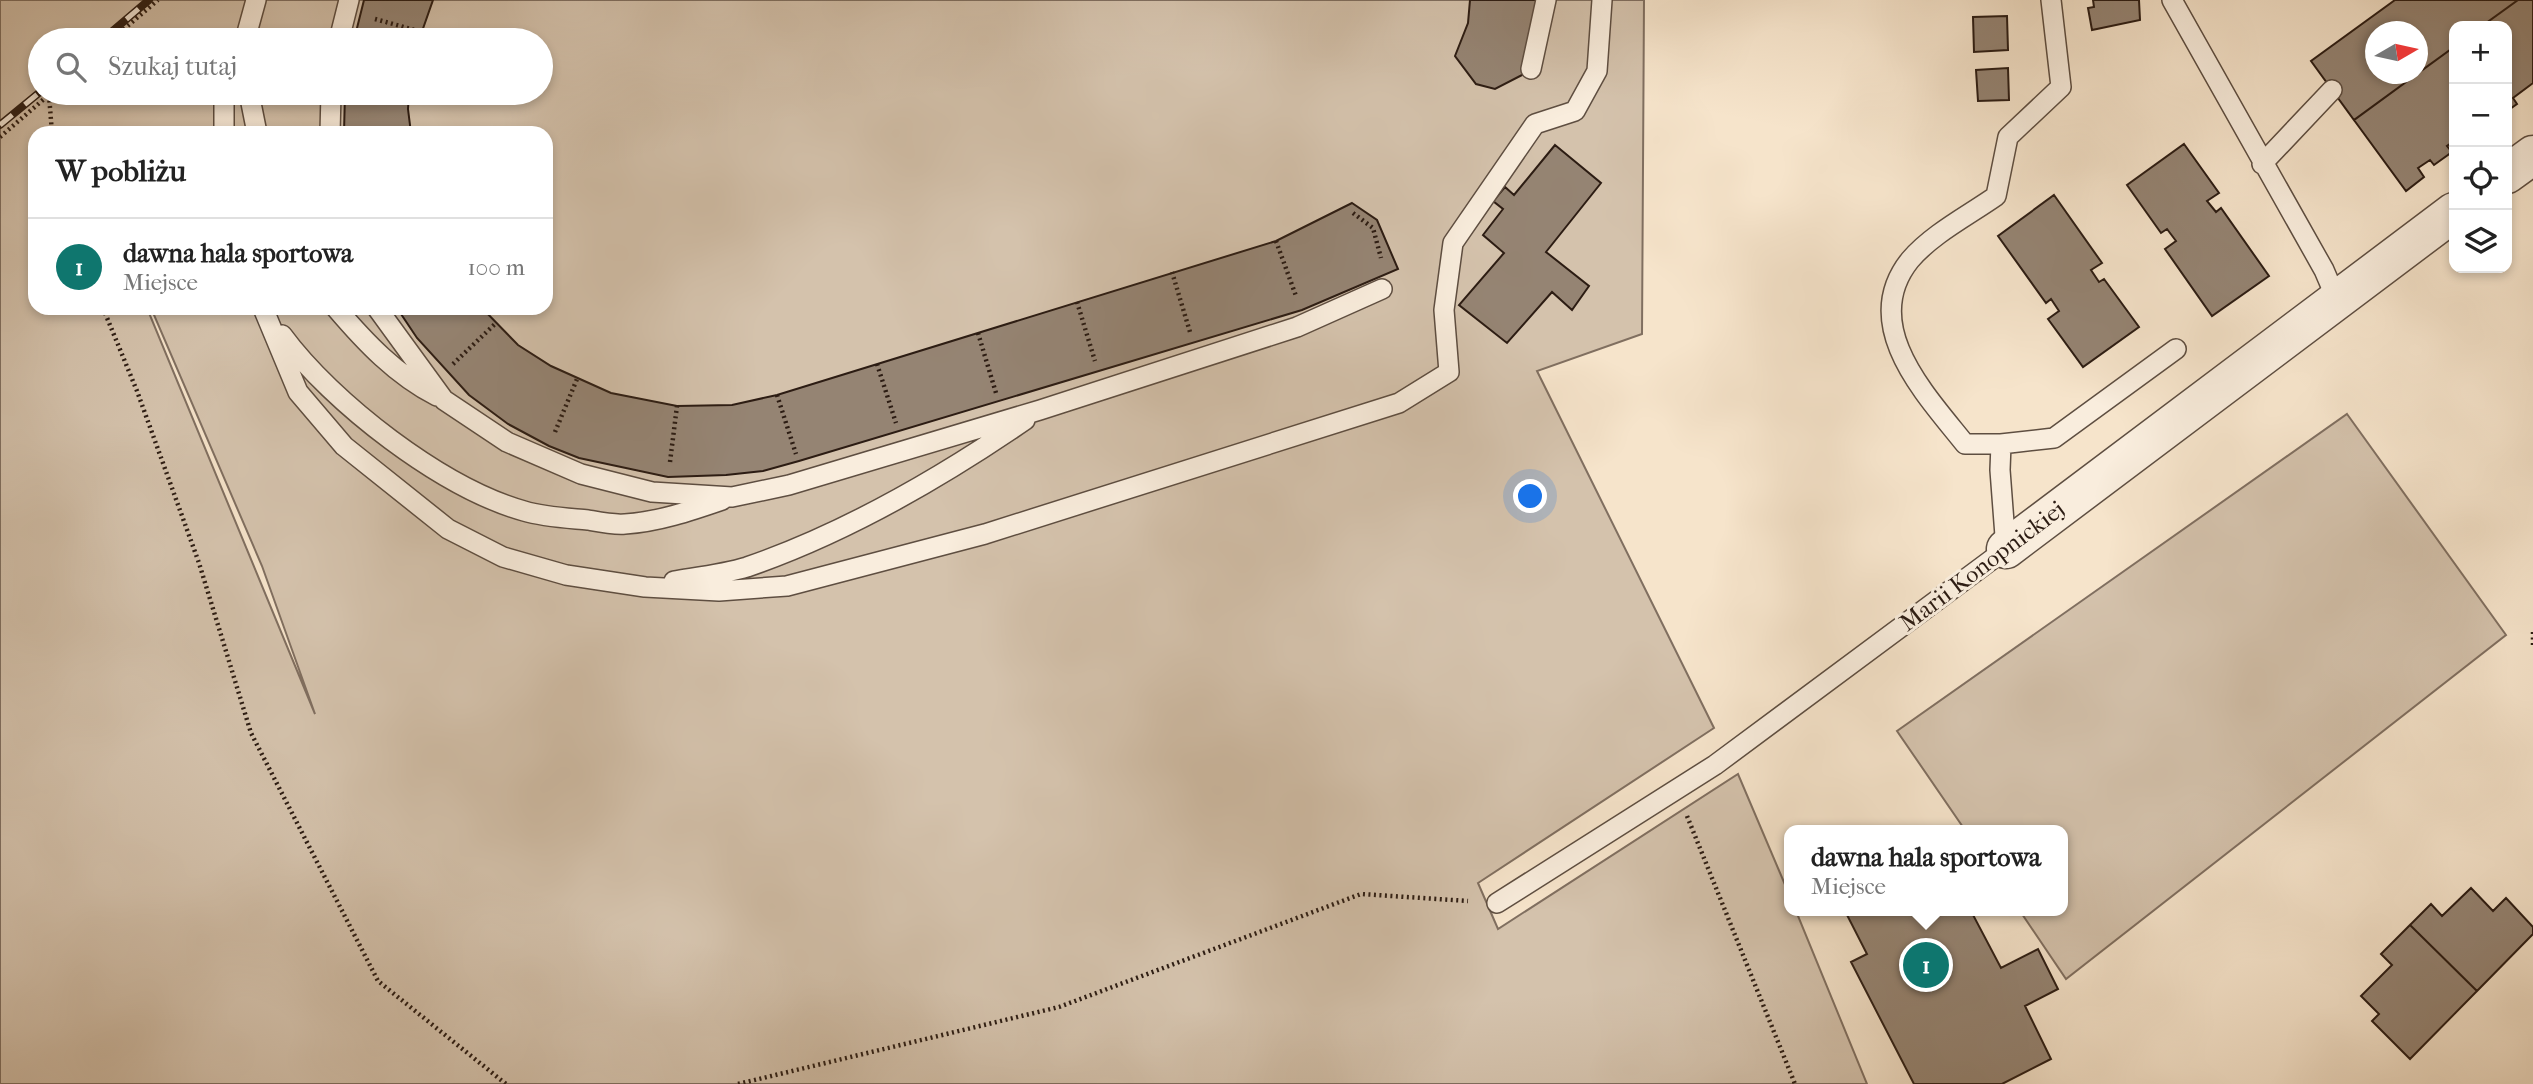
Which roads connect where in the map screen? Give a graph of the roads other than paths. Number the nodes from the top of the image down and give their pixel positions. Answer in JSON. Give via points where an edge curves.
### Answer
{"nodes":[{"id":1,"x":256,"y":0,"type":"edge"},
{"id":2,"x":349,"y":0,"type":"edge"},
{"id":3,"x":1546,"y":0,"type":"edge"},
{"id":4,"x":1602,"y":0,"type":"edge"},
{"id":5,"x":2051,"y":0,"type":"edge"},
{"id":6,"x":2172,"y":0,"type":"edge"},
{"id":7,"x":249,"y":28,"type":"edge"},
{"id":8,"x":342,"y":28,"type":"edge"},
{"id":9,"x":1531,"y":69,"type":"dead end"},
{"id":10,"x":2332,"y":90,"type":"dead end"},
{"id":11,"x":225,"y":105,"type":"edge"},
{"id":12,"x":251,"y":105,"type":"edge"},
{"id":13,"x":331,"y":105,"type":"edge"},
{"id":14,"x":224,"y":126,"type":"edge"},
{"id":15,"x":256,"y":126,"type":"edge"},
{"id":16,"x":330,"y":126,"type":"edge"},
{"id":17,"x":2533,"y":155,"type":"edge"},
{"id":18,"x":2262,"y":164,"type":"junction"},
{"id":19,"x":2512,"y":170,"type":"edge"},
{"id":20,"x":2449,"y":216,"type":"edge"},
{"id":21,"x":1382,"y":289,"type":"dead end"},
{"id":22,"x":2336,"y":298,"type":"junction"},
{"id":23,"x":266,"y":315,"type":"edge"},
{"id":24,"x":267,"y":315,"type":"edge"},
{"id":25,"x":343,"y":315,"type":"edge"},
{"id":26,"x":382,"y":315,"type":"edge"},
{"id":27,"x":2176,"y":349,"type":"dead end"},
{"id":28,"x":444,"y":400,"type":"junction"},
{"id":29,"x":1040,"y":410,"type":"junction"},
{"id":30,"x":2001,"y":444,"type":"junction"},
{"id":31,"x":732,"y":497,"type":"junction"},
{"id":32,"x":2006,"y":549,"type":"junction"},
{"id":33,"x":645,"y":587,"type":"junction"},
{"id":34,"x":1497,"y":903,"type":"road end"}],
"edges":[{"from":1,"to":7,"type":"lane"},
{"from":2,"to":8,"type":"lane"},
{"from":3,"to":9,"type":"lane"},
{"from":4,"to":33,"type":"lane","via":[[1597,71],[1575,111],[1535,124],[1453,243],[1444,310],[1449,372],[1399,403],[985,534],[787,586],[719,591]]},
{"from":5,"to":30,"type":"lane","via":[[2061,87],[2008,136],[1996,196],[1910,261],[1897,286],[1891,315],[1908,370],[1965,444]]},
{"from":6,"to":18,"type":"lane"},
{"from":10,"to":18,"type":"lane"},
{"from":11,"to":14,"type":"lane"},
{"from":12,"to":15,"type":"lane"},
{"from":13,"to":16,"type":"lane"},
{"from":17,"to":19,"type":"street"},
{"from":18,"to":22,"type":"lane"},
{"from":20,"to":22,"type":"street","name":"Marii Konopnickiej"},
{"from":21,"to":29,"type":"lane","via":[[1297,327]]},
{"from":22,"to":32,"type":"street","name":"Marii Konopnickiej"},
{"from":23,"to":33,"type":"lane","via":[[298,392],[344,446],[448,529],[516,561],[566,575]]},
{"from":24,"to":31,"type":"lane","via":[[303,364],[351,408],[431,467],[524,511],[623,524],[674,516]]},
{"from":25,"to":28,"type":"lane","via":[[387,362],[418,387]]},
{"from":26,"to":28,"type":"lane"},
{"from":27,"to":30,"type":"lane","via":[[2054,438]]},
{"from":28,"to":31,"type":"lane","via":[[507,442],[581,474],[652,492]]},
{"from":29,"to":31,"type":"lane","via":[[789,485]]},
{"from":29,"to":33,"type":"lane","via":[[954,469],[849,524],[746,567]]},
{"from":30,"to":32,"type":"lane"},
{"from":32,"to":34,"type":"lane","name":"Marii Konopnickiej","via":[[1715,765]]}]}
